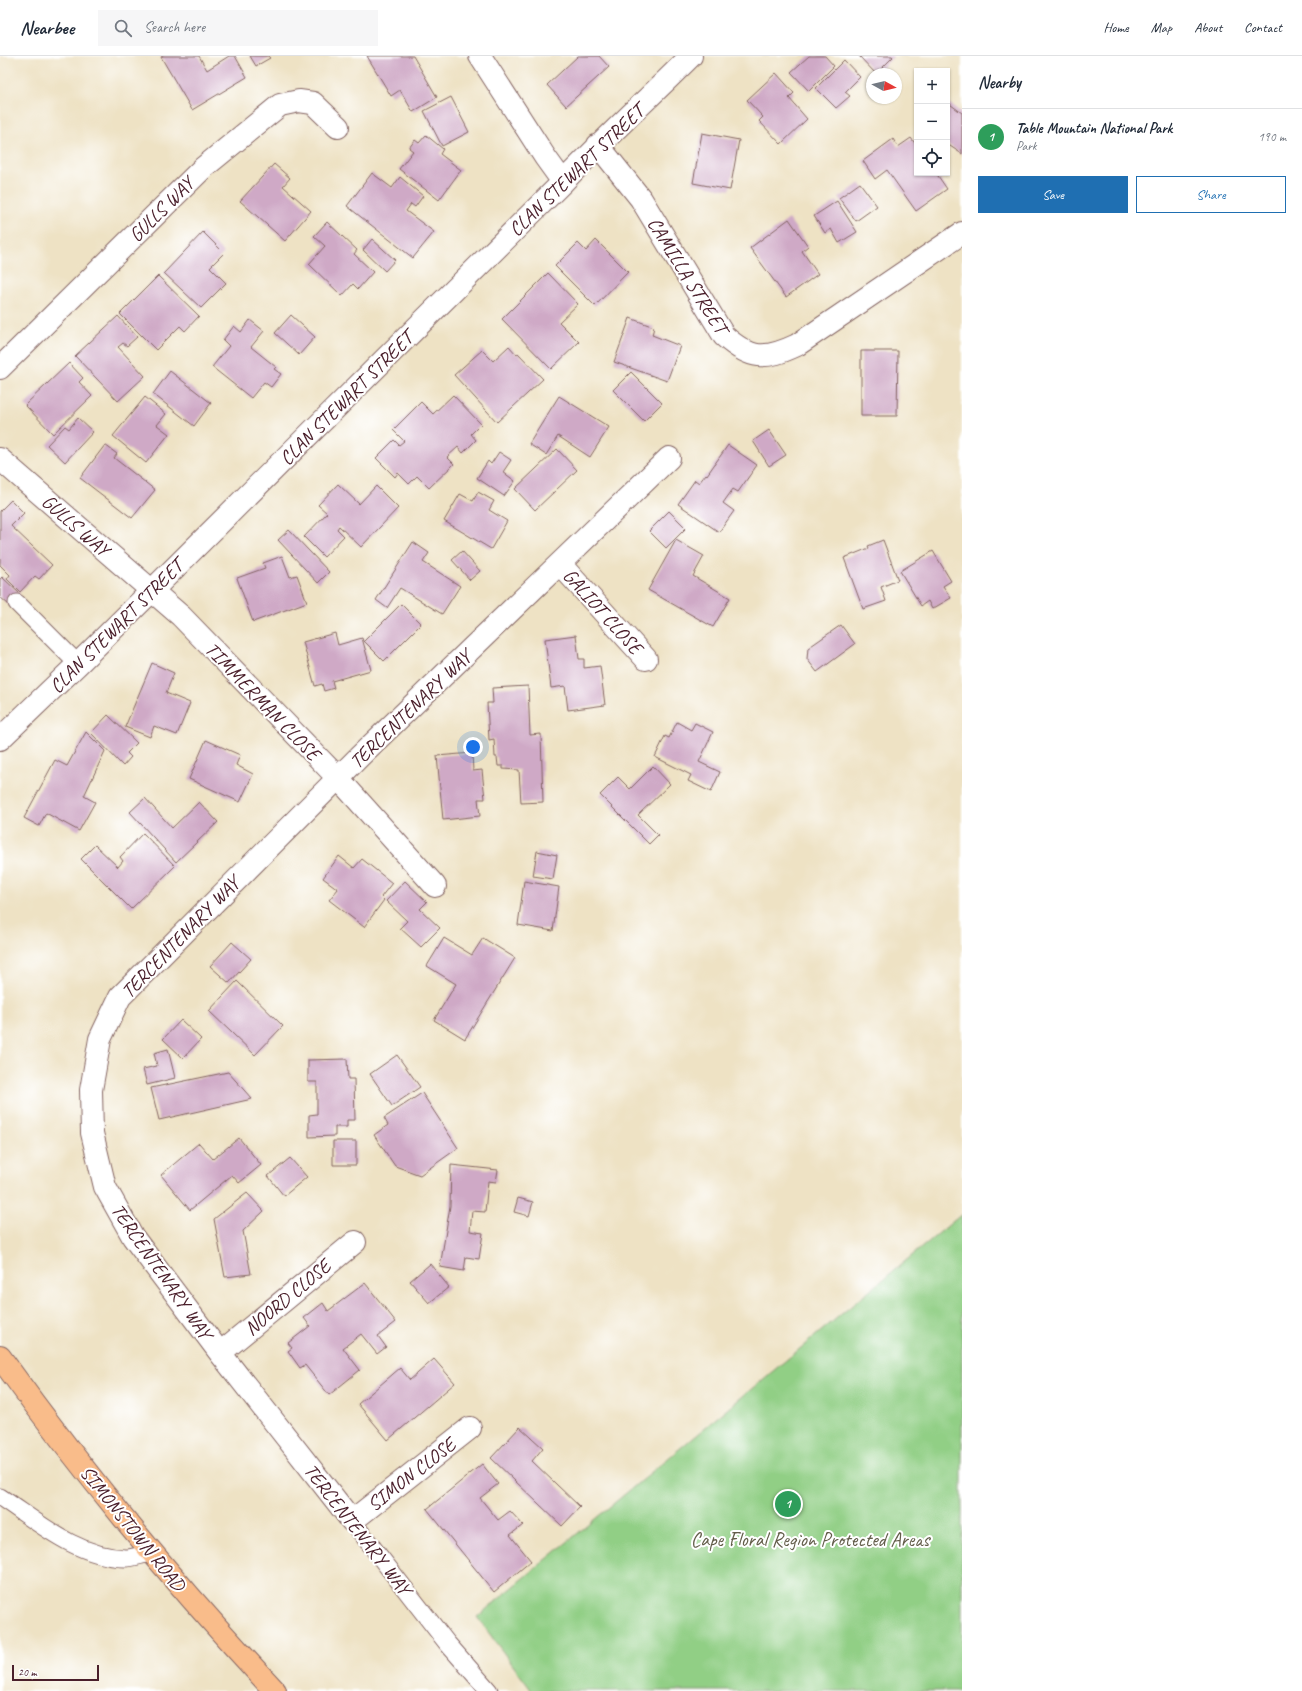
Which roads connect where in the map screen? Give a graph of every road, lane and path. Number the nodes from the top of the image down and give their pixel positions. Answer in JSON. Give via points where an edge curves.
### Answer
{"nodes":[{"id":1,"x":480,"y":56,"type":"edge"},
{"id":2,"x":691,"y":56,"type":"edge"},
{"id":3,"x":338,"y":127,"type":"dead end"},
{"id":4,"x":598,"y":145,"type":"junction"},
{"id":5,"x":564,"y":182,"type":"junction"},
{"id":6,"x":962,"y":233,"type":"edge"},
{"id":7,"x":0,"y":368,"type":"edge"},
{"id":8,"x":669,"y":458,"type":"dead end"},
{"id":9,"x":0,"y":459,"type":"edge"},
{"id":10,"x":560,"y":564,"type":"junction"},
{"id":11,"x":152,"y":591,"type":"junction"},
{"id":12,"x":17,"y":603,"type":"dead end"},
{"id":13,"x":646,"y":659,"type":"dead end"},
{"id":14,"x":78,"y":664,"type":"junction"},
{"id":15,"x":0,"y":739,"type":"edge"},
{"id":16,"x":338,"y":778,"type":"junction"},
{"id":17,"x":435,"y":886,"type":"dead end"},
{"id":18,"x":355,"y":1242,"type":"dead end"},
{"id":19,"x":220,"y":1353,"type":"junction"},
{"id":20,"x":0,"y":1357,"type":"edge"},
{"id":21,"x":470,"y":1428,"type":"dead end"},
{"id":22,"x":0,"y":1497,"type":"edge"},
{"id":23,"x":352,"y":1521,"type":"junction"},
{"id":24,"x":152,"y":1553,"type":"junction"},
{"id":25,"x":275,"y":1691,"type":"edge"},
{"id":26,"x":489,"y":1691,"type":"edge"}],
"edges":[{"from":1,"to":5,"type":"street"},
{"from":2,"to":4,"type":"street","name":"CLAN STEWART STREET","via":[[623,124]]},
{"from":3,"to":7,"type":"street","name":"GULLS WAY","via":[[313,103],[299,101],[280,105],[203,168]]},
{"from":4,"to":5,"type":"street","name":"CLAN STEWART STREET"},
{"from":4,"to":6,"type":"street","name":"CAMILLA STREET","via":[[641,199],[724,336],[738,348],[762,356],[776,355],[797,345]]},
{"from":5,"to":11,"type":"street","name":"CLAN STEWART STREET"},
{"from":8,"to":10,"type":"street","name":"TERCENTENARY WAY"},
{"from":9,"to":11,"type":"street","name":"GULLS WAY"},
{"from":10,"to":13,"type":"street","name":"GALIOT CLOSE"},
{"from":10,"to":16,"type":"street","name":"TERCENTENARY WAY"},
{"from":11,"to":14,"type":"street","name":"CLAN STEWART STREET"},
{"from":11,"to":16,"type":"street","name":"TIMMERMAN CLOSE","via":[[181,616]]},
{"from":12,"to":14,"type":"lane"},
{"from":14,"to":15,"type":"street","name":"CLAN STEWART STREET"},
{"from":16,"to":17,"type":"street","name":"TIMMERMAN CLOSE"},
{"from":16,"to":19,"type":"street","name":"TERCENTENARY WAY","via":[[120,997],[100,1039],[91,1090],[92,1133],[105,1187],[133,1237]]},
{"from":18,"to":19,"type":"street","name":"NOORD CLOSE"},
{"from":19,"to":23,"type":"street","name":"TERCENTENARY WAY"},
{"from":20,"to":24,"type":"main road","name":"SIMONSTOWN ROAD","via":[[54,1431]]},
{"from":21,"to":23,"type":"street","name":"SIMON CLOSE"},
{"from":22,"to":24,"type":"lane","via":[[71,1544],[94,1553],[125,1558]]},
{"from":23,"to":26,"type":"lane","name":"TERCENTENARY WAY"},
{"from":24,"to":25,"type":"main road","name":"SIMONSTOWN ROAD","via":[[212,1624]]}]}
